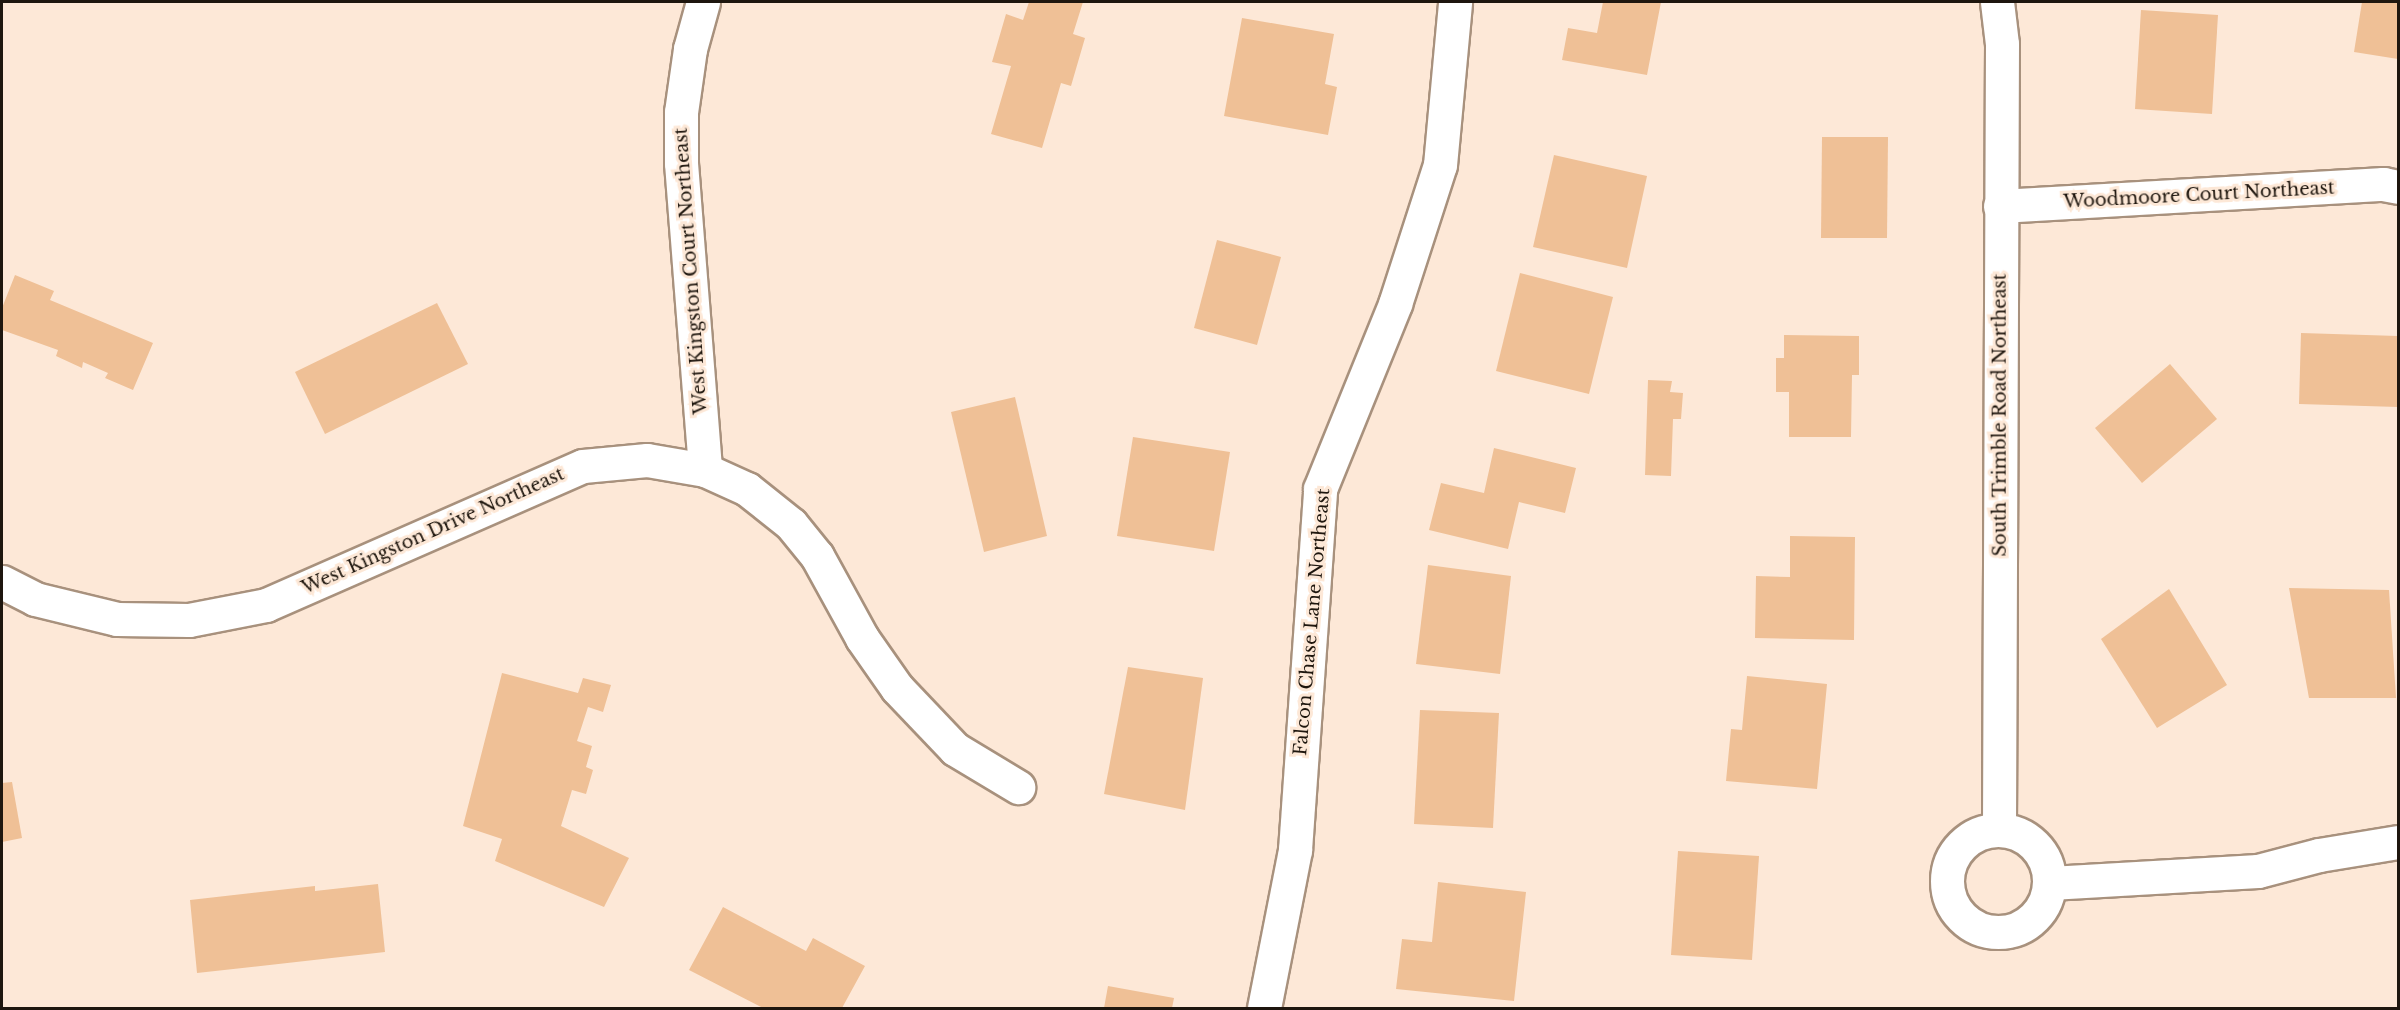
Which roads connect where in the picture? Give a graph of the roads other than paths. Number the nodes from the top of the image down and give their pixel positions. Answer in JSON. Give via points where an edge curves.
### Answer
{"nodes":[{"id":1,"x":703,"y":2,"type":"edge"},
{"id":2,"x":1455,"y":2,"type":"edge"},
{"id":3,"x":1997,"y":2,"type":"edge"},
{"id":4,"x":2398,"y":187,"type":"edge"},
{"id":5,"x":2000,"y":206,"type":"junction"},
{"id":6,"x":705,"y":470,"type":"junction"},
{"id":7,"x":2,"y":582,"type":"edge"},
{"id":8,"x":1018,"y":787,"type":"dead end"},
{"id":9,"x":1999,"y":830,"type":"junction"},
{"id":10,"x":2398,"y":842,"type":"edge"},
{"id":11,"x":2050,"y":883,"type":"junction"},
{"id":12,"x":1264,"y":1008,"type":"edge"}],
"edges":[{"from":1,"to":6,"type":"street","name":"West Kingston Court Northeast","via":[[690,49],[681,112],[681,163]]},
{"from":2,"to":12,"type":"street","name":"Falcon Chase Lane Northeast","via":[[1440,165],[1395,304],[1320,489],[1295,850]]},
{"from":3,"to":5,"type":"street","name":"South Trimble Road Northeast","via":[[2002,44]]},
{"from":4,"to":5,"type":"street","name":"Woodmoore Court Northeast","via":[[2383,184]]},
{"from":5,"to":9,"type":"street","name":"South Trimble Road Northeast"},
{"from":6,"to":7,"type":"street","name":"West Kingston Drive Northeast","via":[[646,460],[583,465],[266,605],[189,621],[117,619],[35,599]]},
{"from":6,"to":8,"type":"street","name":"West Kingston Drive Northeast","via":[[747,489],[791,524],[817,556],[862,638],[897,688],[955,749]]},
{"from":9,"to":11,"type":"street","via":[[2030,840],[2048,867]]},
{"from":9,"to":11,"type":"street","via":[[1982,832],[1955,853],[1947,886],[1960,917],[1991,932],[2008,932],[2038,915]]},
{"from":10,"to":11,"type":"street","via":[[2319,855],[2258,871]]}]}
